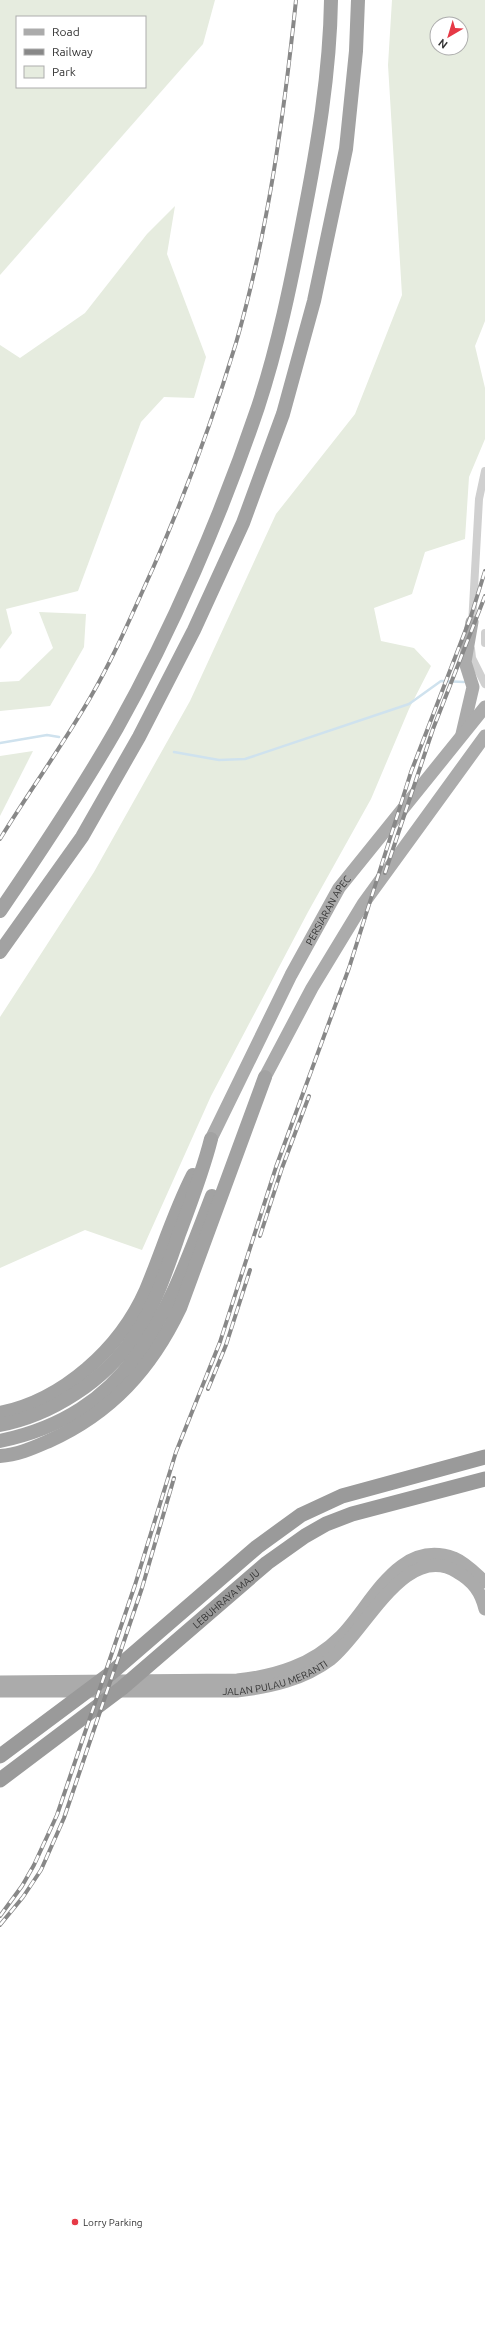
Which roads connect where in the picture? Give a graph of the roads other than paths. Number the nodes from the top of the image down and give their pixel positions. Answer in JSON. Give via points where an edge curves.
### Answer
{"nodes":[{"id":1,"x":331,"y":0,"type":"edge"},
{"id":2,"x":358,"y":0,"type":"edge"},
{"id":3,"x":485,"y":471,"type":"edge"},
{"id":4,"x":472,"y":622,"type":"junction"},
{"id":5,"x":485,"y":633,"type":"edge"},
{"id":6,"x":485,"y":643,"type":"edge"},
{"id":7,"x":485,"y":684,"type":"edge"},
{"id":8,"x":485,"y":707,"type":"edge"},
{"id":9,"x":462,"y":736,"type":"junction"},
{"id":10,"x":485,"y":737,"type":"edge"},
{"id":11,"x":0,"y":911,"type":"edge"},
{"id":12,"x":3,"y":948,"type":"edge"},
{"id":13,"x":0,"y":958,"type":"edge"},
{"id":14,"x":265,"y":1077,"type":"junction"},
{"id":15,"x":211,"y":1138,"type":"junction"},
{"id":16,"x":0,"y":1413,"type":"edge"},
{"id":17,"x":0,"y":1425,"type":"edge"},
{"id":18,"x":0,"y":1441,"type":"edge"},
{"id":19,"x":2,"y":1456,"type":"edge"},
{"id":20,"x":485,"y":1457,"type":"edge"},
{"id":21,"x":485,"y":1479,"type":"edge"},
{"id":22,"x":485,"y":1582,"type":"edge"},
{"id":23,"x":485,"y":1610,"type":"edge"},
{"id":24,"x":0,"y":1682,"type":"edge"},
{"id":25,"x":0,"y":1691,"type":"edge"},
{"id":26,"x":0,"y":1756,"type":"edge"},
{"id":27,"x":0,"y":1780,"type":"edge"}],
"edges":[{"from":1,"to":11,"type":"highway","via":[[319,142],[288,299],[258,406],[218,514],[171,620],[121,720],[60,823]]},
{"from":2,"to":12,"type":"highway","via":[[356,51],[346,149],[314,301],[283,414],[248,508],[194,630],[139,737],[82,837]]},
{"from":3,"to":4,"type":"street","via":[[479,499]]},
{"from":4,"to":7,"type":"street","via":[[472,658]]},
{"from":4,"to":9,"type":"main road","via":[[465,662],[473,688]]},
{"from":5,"to":6,"type":"street"},
{"from":8,"to":9,"type":"main road","name":"PERSIARAN APEC"},
{"from":9,"to":15,"type":"main road","name":"PERSIARAN APEC","via":[[340,888],[291,975]]},
{"from":10,"to":14,"type":"main road","via":[[363,904],[312,988]]},
{"from":12,"to":13,"type":"highway"},
{"from":14,"to":18,"type":"highway","via":[[217,1184],[173,1297],[135,1360],[87,1404],[60,1422]]},
{"from":14,"to":19,"type":"highway","via":[[180,1308],[170,1329],[145,1367],[131,1384],[96,1414],[66,1433],[28,1450]]},
{"from":15,"to":16,"type":"highway","via":[[186,1189],[145,1291],[124,1328],[98,1359],[66,1384],[44,1397]]},
{"from":15,"to":17,"type":"highway","via":[[200,1179],[167,1267],[134,1337],[108,1368],[63,1401],[39,1414]]},
{"from":20,"to":26,"type":"highway","name":"LEBUHRAYA MAJU","via":[[342,1496],[301,1515],[257,1547],[110,1674]]},
{"from":21,"to":27,"type":"highway","name":"LEBUHRAYA MAJU","via":[[352,1514],[305,1536],[266,1563],[122,1688]]},
{"from":22,"to":24,"type":"main road","name":"JALAN PULAU MERANTI","via":[[454,1558],[429,1555],[412,1559],[393,1572],[336,1641],[307,1661],[264,1677],[237,1680]]},
{"from":23,"to":25,"type":"main road","name":"JALAN PULAU MERANTI","via":[[477,1588],[465,1576],[450,1567],[429,1565],[414,1570],[400,1580],[348,1644],[331,1659],[310,1672],[267,1688],[237,1691]]}]}
